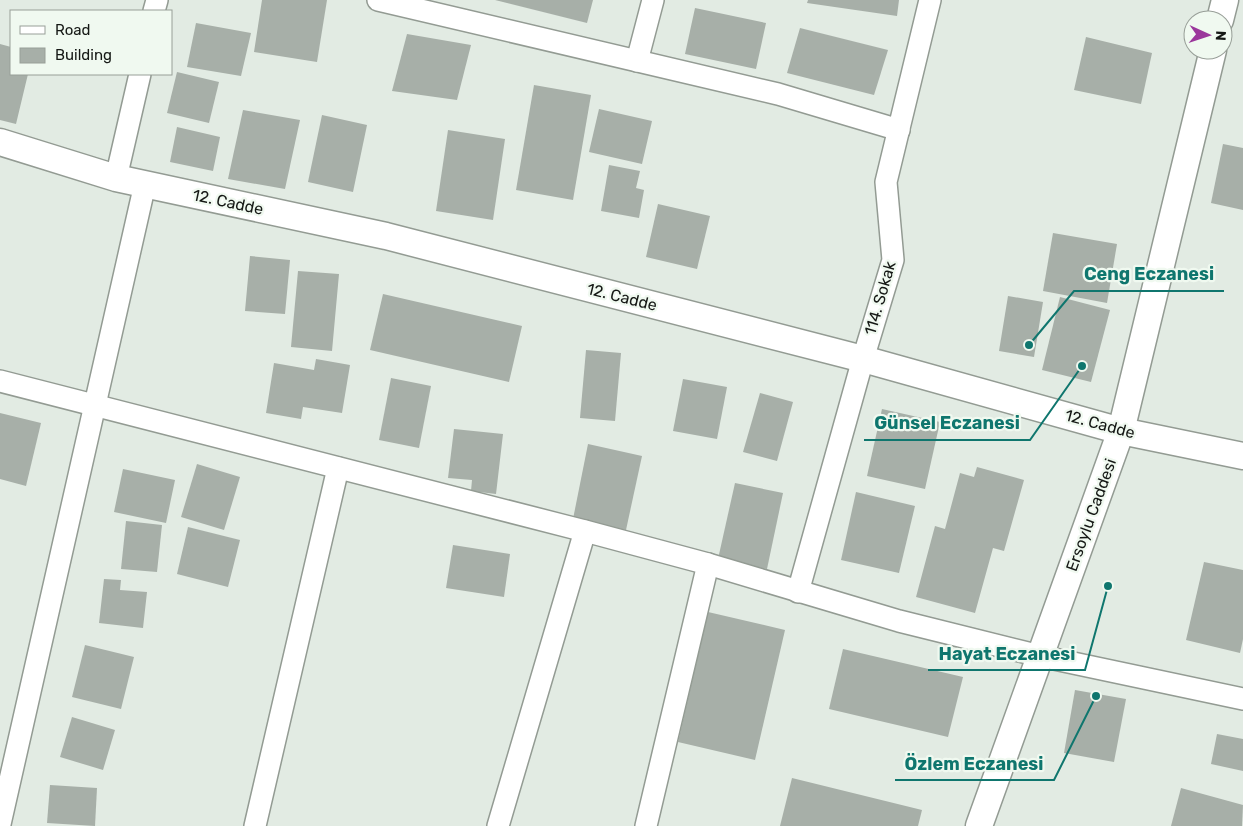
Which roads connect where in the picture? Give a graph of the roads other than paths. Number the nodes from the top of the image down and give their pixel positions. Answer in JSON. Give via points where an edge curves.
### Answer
{"nodes":[{"id":1,"x":378,"y":0,"type":"edge"},
{"id":2,"x":653,"y":0,"type":"edge"},
{"id":3,"x":930,"y":0,"type":"edge"},
{"id":4,"x":421,"y":5,"type":"edge"},
{"id":5,"x":1211,"y":60,"type":"edge"},
{"id":6,"x":637,"y":61,"type":"junction"},
{"id":7,"x":140,"y":75,"type":"edge"},
{"id":8,"x":898,"y":130,"type":"junction"},
{"id":9,"x":0,"y":142,"type":"edge"},
{"id":10,"x":116,"y":178,"type":"junction"},
{"id":11,"x":145,"y":184,"type":"junction"},
{"id":12,"x":863,"y":359,"type":"junction"},
{"id":13,"x":0,"y":381,"type":"edge"},
{"id":14,"x":95,"y":406,"type":"junction"},
{"id":15,"x":1121,"y":431,"type":"junction"},
{"id":16,"x":1243,"y":456,"type":"edge"},
{"id":17,"x":338,"y":468,"type":"junction"},
{"id":18,"x":585,"y":531,"type":"junction"},
{"id":19,"x":708,"y":564,"type":"junction"},
{"id":20,"x":798,"y":592,"type":"junction"},
{"id":21,"x":1040,"y":656,"type":"junction"},
{"id":22,"x":1243,"y":699,"type":"edge"},
{"id":23,"x":0,"y":824,"type":"edge"},
{"id":24,"x":255,"y":826,"type":"edge"},
{"id":25,"x":498,"y":826,"type":"edge"},
{"id":26,"x":646,"y":826,"type":"edge"},
{"id":27,"x":979,"y":826,"type":"edge"}],
"edges":[{"from":1,"to":4,"type":"street"},
{"from":2,"to":6,"type":"street"},
{"from":3,"to":8,"type":"street","name":"114. Sokak"},
{"from":4,"to":6,"type":"street"},
{"from":5,"to":15,"type":"street","name":"Ersoylu Caddesi"},
{"from":6,"to":8,"type":"street","via":[[778,94]]},
{"from":7,"to":10,"type":"street"},
{"from":8,"to":12,"type":"street","name":"114. Sokak","via":[[886,182],[893,260]]},
{"from":9,"to":10,"type":"street","name":"12. Cadde"},
{"from":10,"to":11,"type":"street","name":"12. Cadde"},
{"from":11,"to":12,"type":"street","name":"12. Cadde","via":[[386,236]]},
{"from":11,"to":14,"type":"street"},
{"from":12,"to":15,"type":"street","name":"12. Cadde"},
{"from":12,"to":20,"type":"street","name":"114. Sokak"},
{"from":13,"to":14,"type":"street"},
{"from":14,"to":17,"type":"street"},
{"from":14,"to":23,"type":"street"},
{"from":15,"to":16,"type":"street","name":"12. Cadde"},
{"from":15,"to":21,"type":"street","name":"Ersoylu Caddesi"},
{"from":17,"to":18,"type":"street"},
{"from":17,"to":24,"type":"street"},
{"from":18,"to":19,"type":"street"},
{"from":18,"to":25,"type":"street"},
{"from":19,"to":20,"type":"street"},
{"from":19,"to":26,"type":"street"},
{"from":20,"to":21,"type":"street"},
{"from":21,"to":22,"type":"street"},
{"from":21,"to":27,"type":"street","name":"Ersoylu Caddesi"}]}
